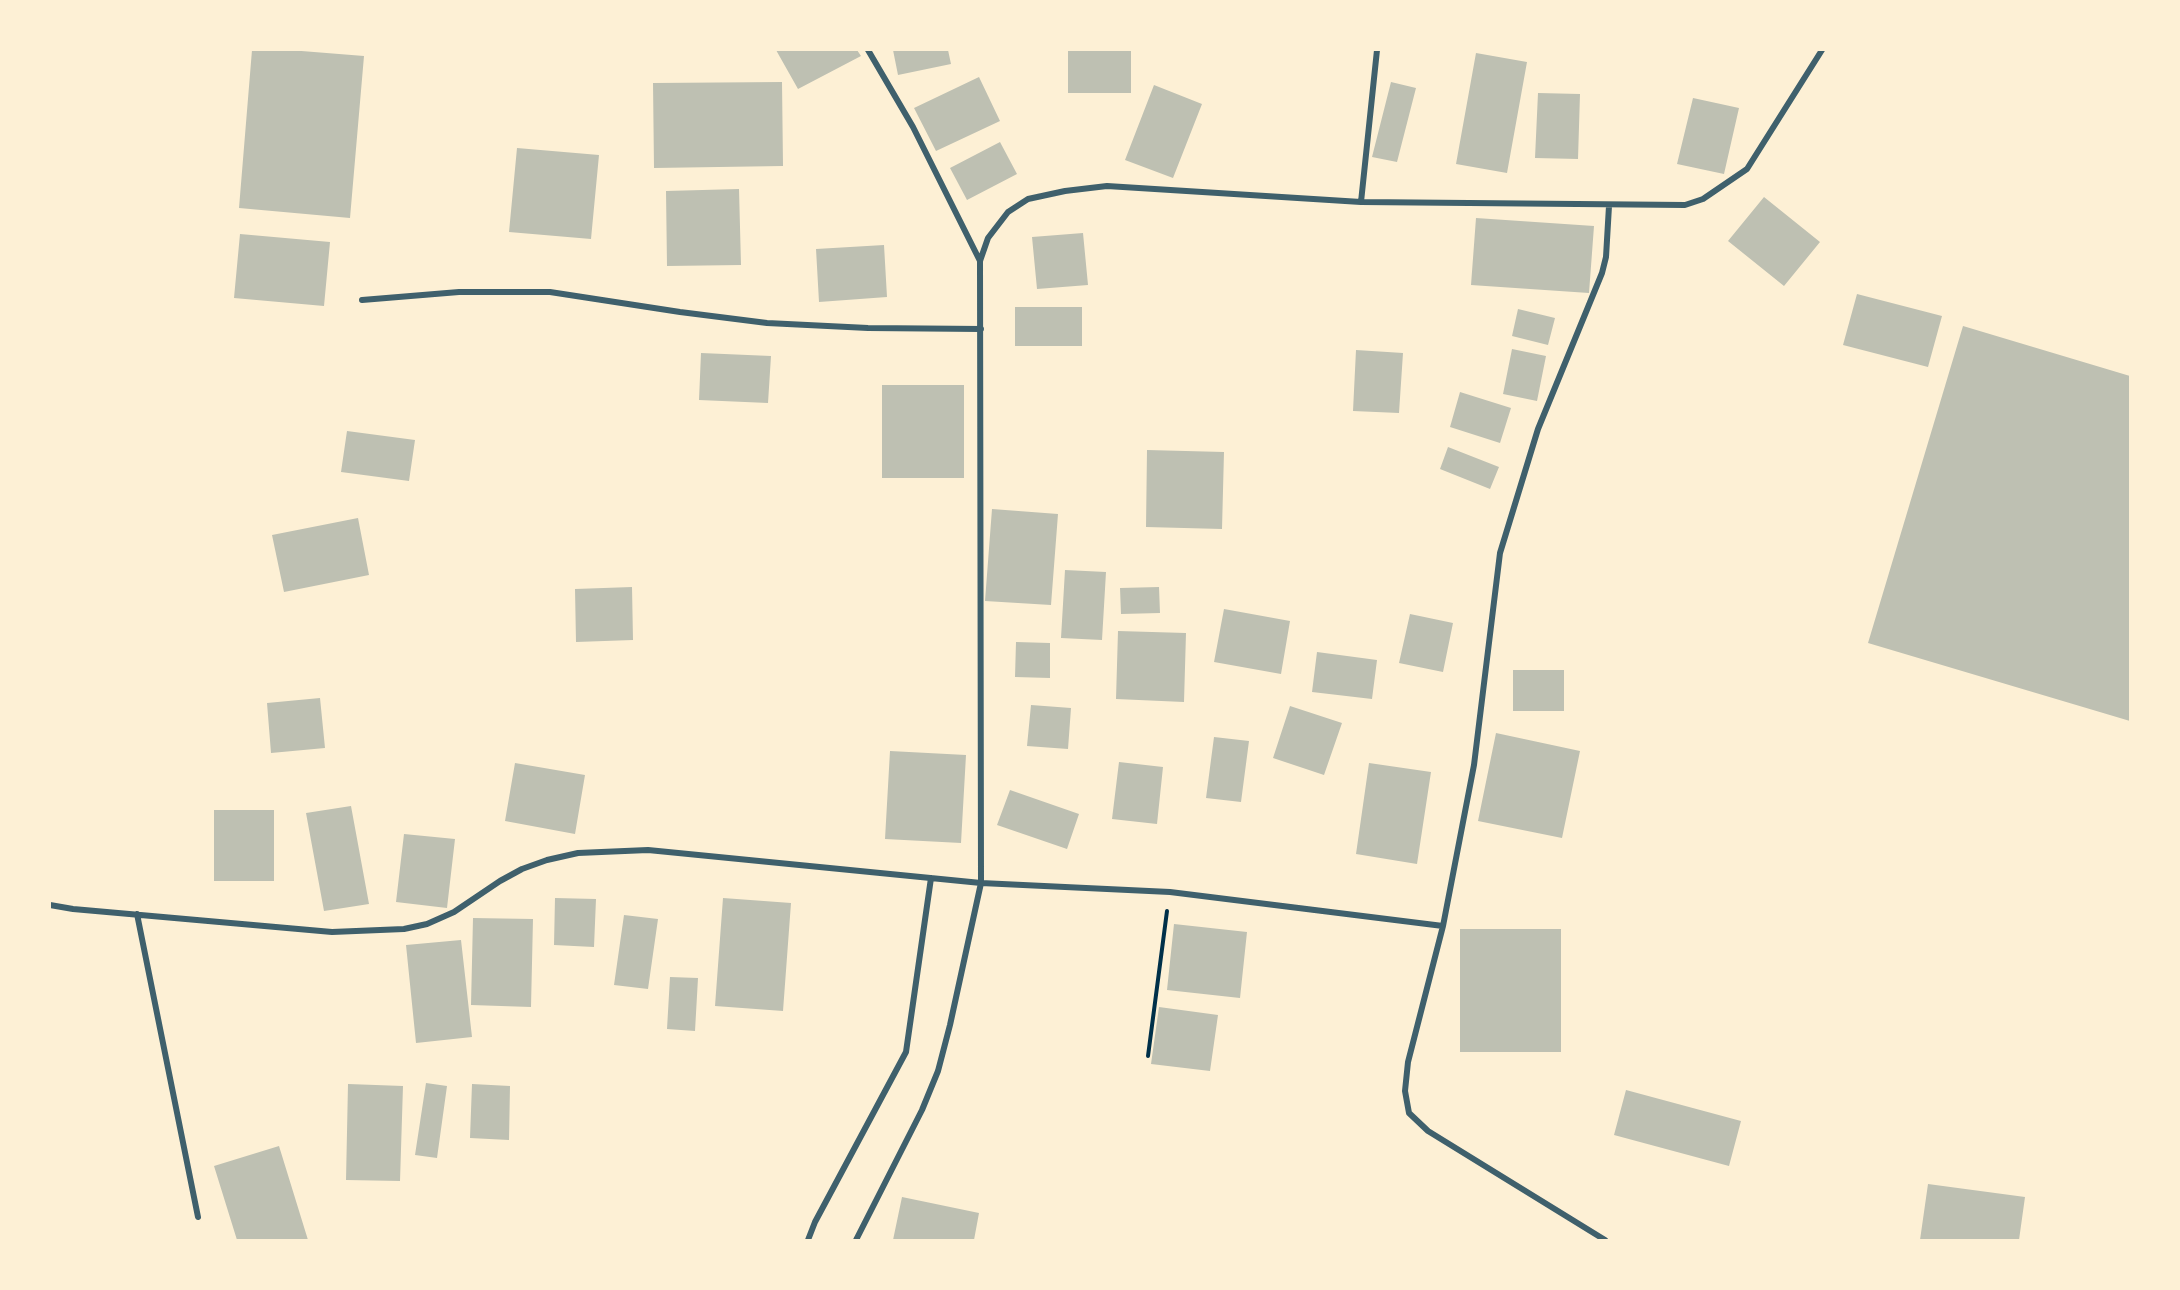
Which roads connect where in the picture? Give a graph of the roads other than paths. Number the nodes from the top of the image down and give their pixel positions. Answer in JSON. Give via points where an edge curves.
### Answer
{"nodes":[{"id":1,"x":868,"y":50,"type":"edge"},
{"id":2,"x":1377,"y":50,"type":"edge"},
{"id":3,"x":1822,"y":50,"type":"edge"},
{"id":4,"x":1361,"y":202,"type":"junction"},
{"id":5,"x":1609,"y":206,"type":"junction"},
{"id":6,"x":980,"y":261,"type":"junction"},
{"id":7,"x":362,"y":300,"type":"dead end"},
{"id":8,"x":981,"y":329,"type":"junction"},
{"id":9,"x":931,"y":878,"type":"junction"},
{"id":10,"x":981,"y":883,"type":"junction"},
{"id":11,"x":50,"y":904,"type":"edge"},
{"id":12,"x":137,"y":914,"type":"junction"},
{"id":13,"x":1443,"y":926,"type":"junction"},
{"id":14,"x":198,"y":1217,"type":"dead end"},
{"id":15,"x":808,"y":1240,"type":"edge"},
{"id":16,"x":856,"y":1240,"type":"edge"},
{"id":17,"x":1605,"y":1240,"type":"edge"}],
"edges":[{"from":1,"to":6,"type":"street","via":[[913,127]]},
{"from":2,"to":4,"type":"street"},
{"from":3,"to":5,"type":"street","via":[[1747,169],[1703,199],[1685,205]]},
{"from":4,"to":5,"type":"street"},
{"from":4,"to":6,"type":"street","via":[[1107,186],[1065,191],[1028,199],[1008,212],[988,238]]},
{"from":5,"to":13,"type":"street","via":[[1602,273],[1538,429],[1500,553],[1474,765]]},
{"from":6,"to":8,"type":"street"},
{"from":7,"to":8,"type":"street","via":[[459,291],[550,291],[767,323]]},
{"from":8,"to":10,"type":"street"},
{"from":9,"to":10,"type":"street"},
{"from":9,"to":12,"type":"street","via":[[648,850],[578,853],[522,869],[454,912],[404,929],[332,932]]},
{"from":9,"to":15,"type":"street","via":[[906,1052]]},
{"from":10,"to":13,"type":"street","via":[[1170,892]]},
{"from":10,"to":16,"type":"street","via":[[938,1071]]},
{"from":11,"to":12,"type":"street"},
{"from":12,"to":14,"type":"street"},
{"from":13,"to":17,"type":"street","via":[[1408,1062],[1405,1091],[1409,1113],[1428,1131]]}]}
